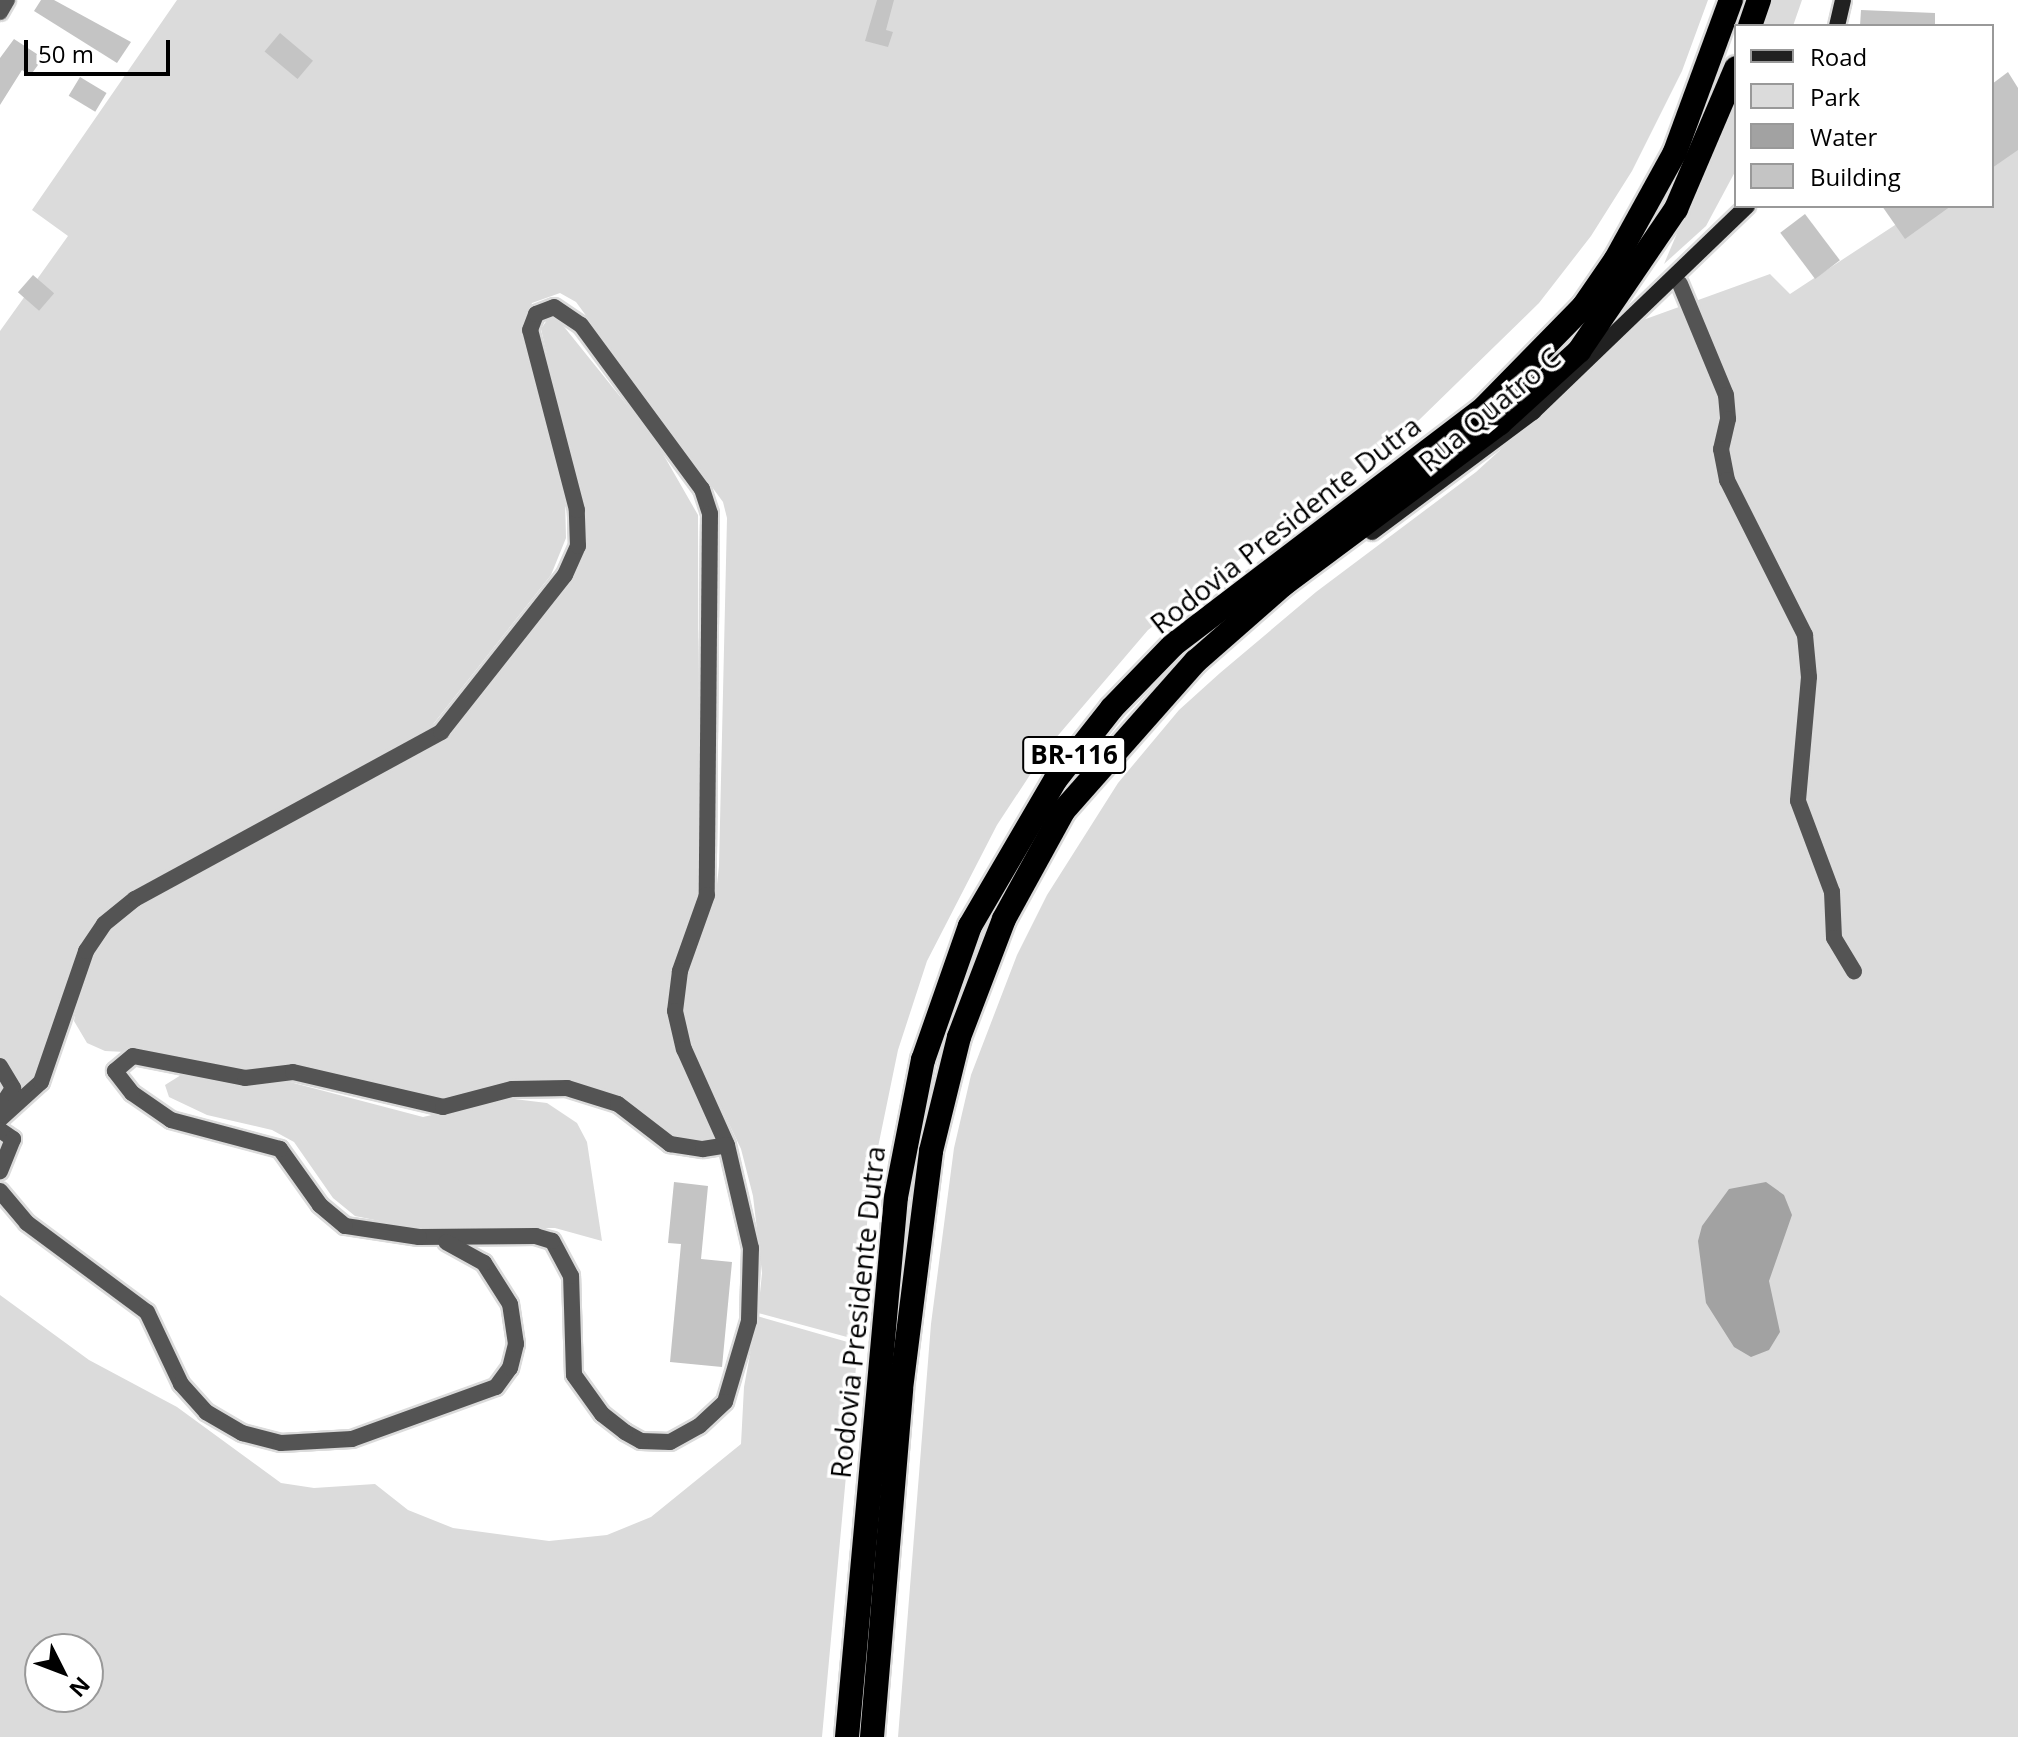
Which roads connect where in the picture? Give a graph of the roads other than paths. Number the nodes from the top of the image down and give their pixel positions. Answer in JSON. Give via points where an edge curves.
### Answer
{"nodes":[{"id":1,"x":7,"y":0,"type":"edge"},
{"id":2,"x":1731,"y":0,"type":"edge"},
{"id":3,"x":1759,"y":0,"type":"edge"},
{"id":4,"x":1843,"y":0,"type":"edge"},
{"id":5,"x":0,"y":11,"type":"edge"},
{"id":6,"x":1751,"y":24,"type":"edge"},
{"id":7,"x":1837,"y":24,"type":"edge"},
{"id":8,"x":1734,"y":73,"type":"edge"},
{"id":9,"x":1745,"y":208,"type":"edge"},
{"id":10,"x":1680,"y":284,"type":"dead end"},
{"id":11,"x":1239,"y":623,"type":"junction"},
{"id":12,"x":1854,"y":971,"type":"dead end"},
{"id":13,"x":0,"y":1066,"type":"edge"},
{"id":14,"x":0,"y":1108,"type":"edge"},
{"id":15,"x":0,"y":1119,"type":"edge"},
{"id":16,"x":0,"y":1130,"type":"edge"},
{"id":17,"x":727,"y":1145,"type":"junction"},
{"id":18,"x":0,"y":1172,"type":"edge"},
{"id":19,"x":0,"y":1191,"type":"edge"},
{"id":20,"x":435,"y":1238,"type":"junction"},
{"id":21,"x":847,"y":1737,"type":"edge"},
{"id":22,"x":872,"y":1737,"type":"edge"}],
"edges":[{"from":1,"to":5,"type":"street"},
{"from":2,"to":21,"type":"highway","name":"Rodovia Presidente Dutra","number":"BR-116","via":[[1675,152],[1583,307],[1485,407],[1173,645],[1112,708],[1056,779],[970,926],[923,1060],[894,1213]]},
{"from":3,"to":6,"type":"highway"},
{"from":4,"to":7,"type":"street"},
{"from":8,"to":11,"type":"highway","name":"Rodovia Presidente Dutra","number":"BR-116","via":[[1676,209],[1579,351],[1500,423]]},
{"from":9,"to":11,"type":"street","name":"Rua Quatro C","via":[[1499,441]]},
{"from":10,"to":12,"type":"street","via":[[1726,395],[1721,449],[1727,480],[1805,635],[1809,677],[1798,801],[1832,892],[1834,938]]},
{"from":11,"to":22,"type":"highway","name":"Rodovia Presidente Dutra","number":"BR-116","via":[[1149,709],[1064,810],[978,978],[944,1090],[920,1225]]},
{"from":13,"to":14,"type":"street","via":[[13,1088]]},
{"from":15,"to":17,"type":"street","via":[[41,1082],[86,951],[104,924],[135,899],[441,732],[565,575],[578,546],[577,510],[530,330],[536,314],[554,307],[581,325],[702,489],[710,514],[707,895],[680,971],[675,1011],[684,1049]]},
{"from":16,"to":18,"type":"street","via":[[13,1139]]},
{"from":17,"to":20,"type":"street","via":[[752,1258],[749,1321],[725,1402],[699,1426],[670,1442],[641,1441],[625,1432],[584,1393],[572,1359],[571,1276],[552,1241],[536,1236]]},
{"from":17,"to":20,"type":"street","via":[[703,1149],[670,1144],[618,1104],[567,1088],[512,1089],[443,1107],[293,1072],[245,1078],[133,1056],[117,1066],[121,1082],[171,1120],[280,1149],[320,1205],[345,1226]]},
{"from":19,"to":20,"type":"street","via":[[27,1223],[147,1312],[181,1384],[206,1412],[242,1433],[281,1443],[352,1439],[487,1393],[502,1380],[516,1344],[505,1292],[484,1263]]}]}
